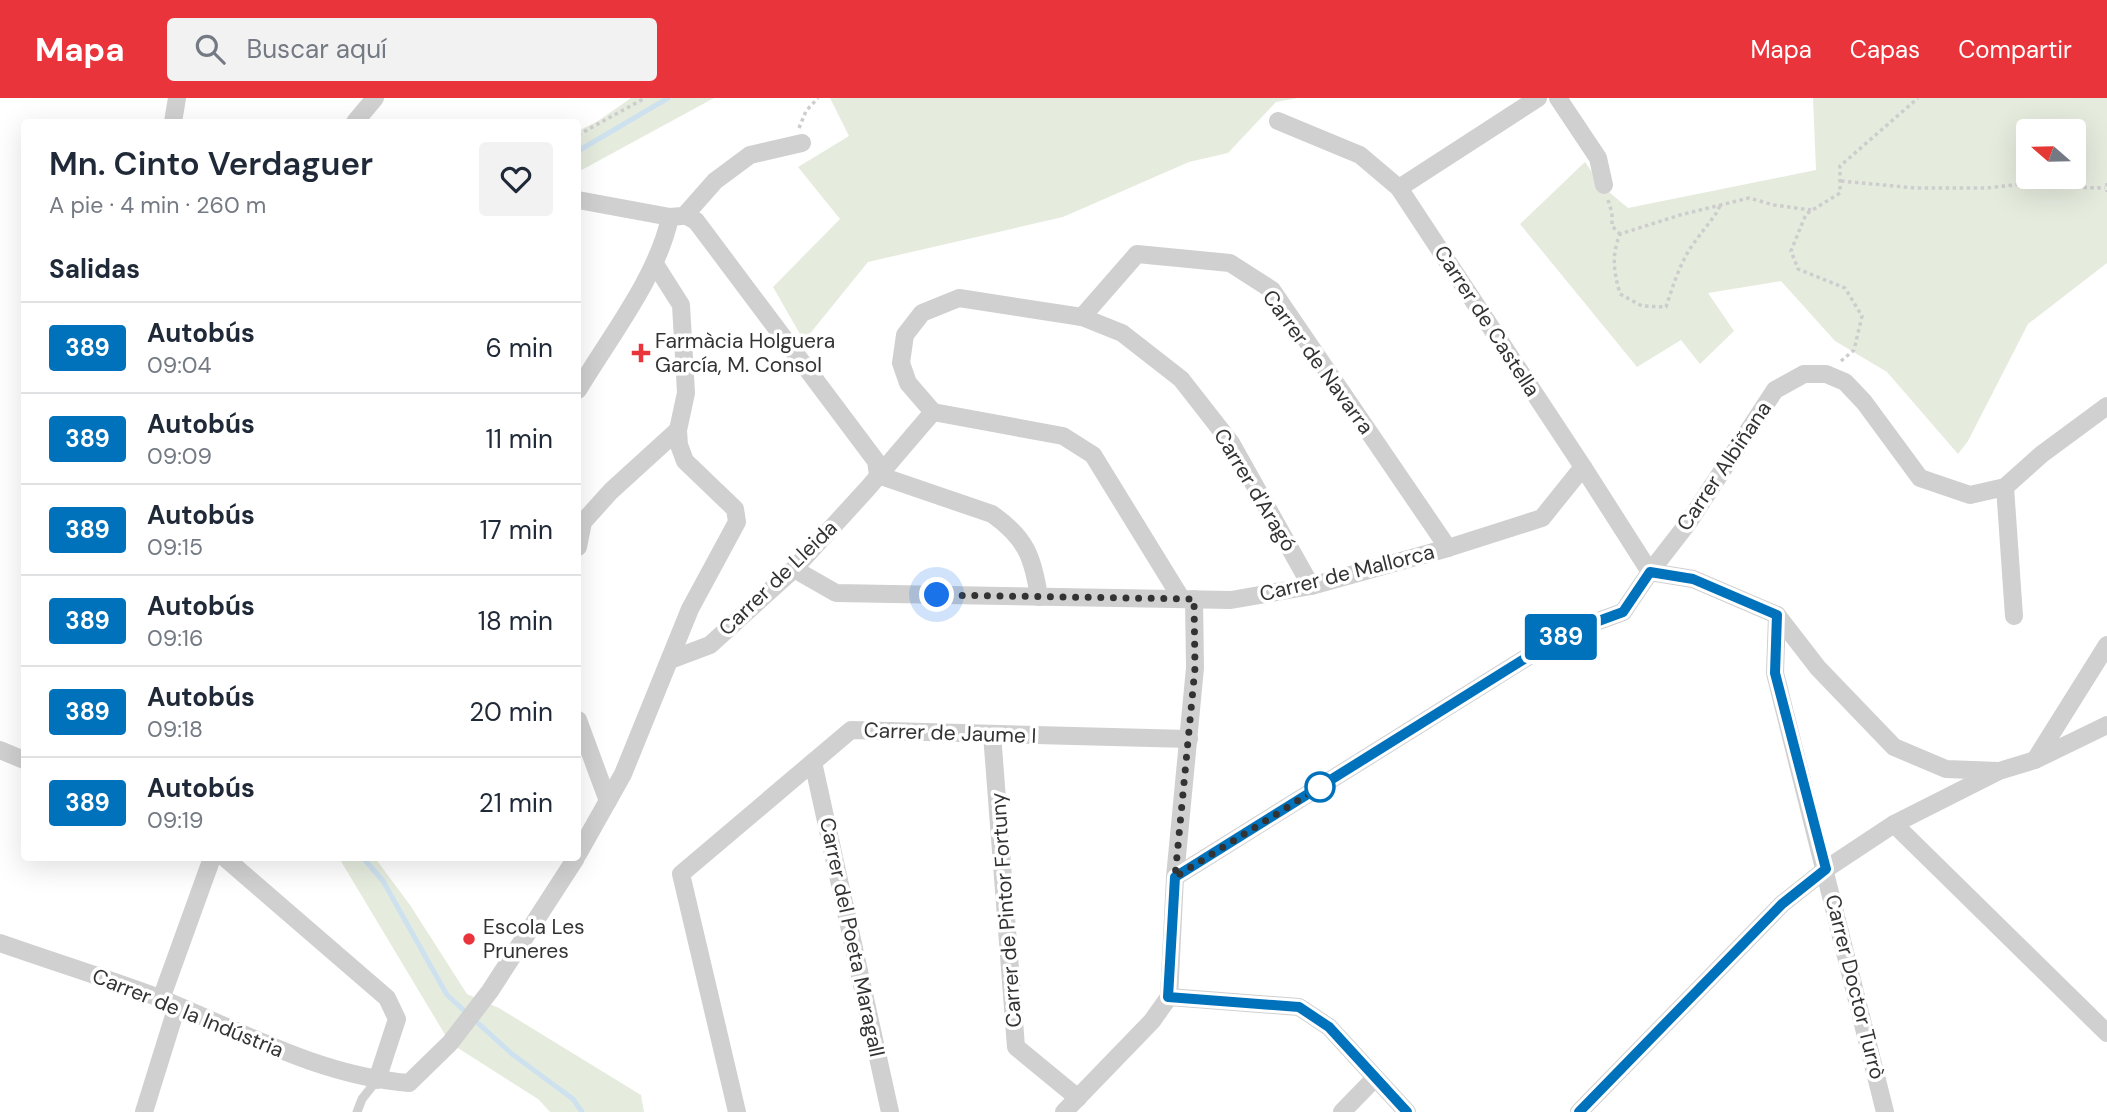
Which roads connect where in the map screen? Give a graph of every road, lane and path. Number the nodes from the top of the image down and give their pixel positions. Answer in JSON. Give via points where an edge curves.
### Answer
{"nodes":[{"id":1,"x":177,"y":98,"type":"edge"},
{"id":2,"x":375,"y":98,"type":"edge"},
{"id":3,"x":645,"y":98,"type":"edge"},
{"id":4,"x":818,"y":98,"type":"edge"},
{"id":5,"x":1538,"y":98,"type":"edge"},
{"id":6,"x":1559,"y":98,"type":"edge"},
{"id":7,"x":1918,"y":98,"type":"edge"},
{"id":8,"x":174,"y":119,"type":"edge"},
{"id":9,"x":358,"y":119,"type":"edge"},
{"id":10,"x":1278,"y":121,"type":"dead end"},
{"id":11,"x":581,"y":133,"type":"edge"},
{"id":12,"x":797,"y":145,"type":"joint"},
{"id":13,"x":1840,"y":181,"type":"junction"},
{"id":14,"x":1604,"y":185,"type":"joint"},
{"id":15,"x":1399,"y":188,"type":"junction"},
{"id":16,"x":2106,"y":188,"type":"edge"},
{"id":17,"x":581,"y":200,"type":"edge"},
{"id":18,"x":1720,"y":206,"type":"junction"},
{"id":19,"x":1811,"y":211,"type":"junction"},
{"id":20,"x":678,"y":216,"type":"junction"},
{"id":21,"x":1620,"y":234,"type":"junction"},
{"id":22,"x":655,"y":264,"type":"junction"},
{"id":23,"x":1082,"y":317,"type":"junction"},
{"id":24,"x":1826,"y":374,"type":"junction"},
{"id":25,"x":581,"y":385,"type":"edge"},
{"id":26,"x":2107,"y":406,"type":"edge"},
{"id":27,"x":933,"y":412,"type":"junction"},
{"id":28,"x":678,"y":430,"type":"junction"},
{"id":29,"x":1583,"y":467,"type":"junction"},
{"id":30,"x":878,"y":475,"type":"junction"},
{"id":31,"x":2005,"y":487,"type":"junction"},
{"id":32,"x":581,"y":532,"type":"edge"},
{"id":33,"x":1448,"y":548,"type":"junction"},
{"id":34,"x":794,"y":569,"type":"junction"},
{"id":35,"x":1650,"y":572,"type":"junction"},
{"id":36,"x":1311,"y":586,"type":"junction"},
{"id":37,"x":1039,"y":597,"type":"junction"},
{"id":38,"x":1187,"y":599,"type":"junction"},
{"id":39,"x":1777,"y":615,"type":"junction"},
{"id":40,"x":2014,"y":616,"type":"dead end"},
{"id":41,"x":2107,"y":645,"type":"edge"},
{"id":42,"x":670,"y":660,"type":"junction"},
{"id":43,"x":2107,"y":725,"type":"edge"},
{"id":44,"x":581,"y":728,"type":"edge"},
{"id":45,"x":992,"y":734,"type":"junction"},
{"id":46,"x":1189,"y":739,"type":"junction"},
{"id":47,"x":0,"y":750,"type":"edge"},
{"id":48,"x":21,"y":759,"type":"edge"},
{"id":49,"x":2035,"y":760,"type":"junction"},
{"id":50,"x":813,"y":762,"type":"junction"},
{"id":51,"x":1999,"y":771,"type":"junction"},
{"id":52,"x":608,"y":800,"type":"junction"},
{"id":53,"x":1894,"y":824,"type":"junction"},
{"id":54,"x":581,"y":849,"type":"edge"},
{"id":55,"x":211,"y":861,"type":"edge"},
{"id":56,"x":228,"y":861,"type":"edge"},
{"id":57,"x":574,"y":861,"type":"edge"},
{"id":58,"x":1826,"y":869,"type":"junction"},
{"id":59,"x":1175,"y":877,"type":"junction"},
{"id":60,"x":0,"y":943,"type":"edge"},
{"id":61,"x":1168,"y":997,"type":"junction"},
{"id":62,"x":169,"y":1003,"type":"junction"},
{"id":63,"x":2107,"y":1033,"type":"edge"},
{"id":64,"x":1376,"y":1078,"type":"junction"},
{"id":65,"x":377,"y":1080,"type":"junction"},
{"id":66,"x":1078,"y":1098,"type":"junction"},
{"id":67,"x":144,"y":1112,"type":"edge"},
{"id":68,"x":357,"y":1112,"type":"edge"},
{"id":69,"x":737,"y":1112,"type":"edge"},
{"id":70,"x":890,"y":1112,"type":"edge"},
{"id":71,"x":1064,"y":1112,"type":"edge"},
{"id":72,"x":1342,"y":1112,"type":"edge"},
{"id":73,"x":1407,"y":1112,"type":"edge"},
{"id":74,"x":1579,"y":1112,"type":"edge"},
{"id":75,"x":1885,"y":1112,"type":"edge"}],
"edges":[{"from":1,"to":8,"type":"street"},
{"from":2,"to":9,"type":"street"},
{"from":3,"to":11,"type":"path"},
{"from":4,"to":12,"type":"path","via":[[806,111]]},
{"from":5,"to":15,"type":"street"},
{"from":6,"to":14,"type":"street","via":[[1598,158]]},
{"from":7,"to":13,"type":"path","via":[[1840,166]]},
{"from":10,"to":15,"type":"street","name":"Carrer de Castella","via":[[1360,155]]},
{"from":12,"to":20,"type":"street","via":[[750,155]]},
{"from":13,"to":16,"type":"path","via":[[1987,188],[2029,180]]},
{"from":13,"to":19,"type":"path","via":[[1840,193]]},
{"from":14,"to":21,"type":"path","via":[[1612,226]]},
{"from":15,"to":29,"type":"street","name":"Carrer de Castella"},
{"from":17,"to":20,"type":"street"},
{"from":18,"to":19,"type":"path","via":[[1749,198]]},
{"from":18,"to":21,"type":"path"},
{"from":18,"to":21,"type":"path","via":[[1695,240],[1667,307],[1642,306],[1620,294],[1614,250]]},
{"from":19,"to":24,"type":"path","via":[[1791,251],[1798,269],[1845,288],[1862,316],[1854,350]]},
{"from":20,"to":22,"type":"street"},
{"from":20,"to":30,"type":"street","via":[[696,221],[876,461]]},
{"from":22,"to":25,"type":"street"},
{"from":22,"to":28,"type":"street","via":[[681,305],[686,393]]},
{"from":23,"to":27,"type":"street","name":"Carrer d'Aragó","via":[[959,298],[922,313],[905,335],[901,363],[908,383]]},
{"from":23,"to":33,"type":"street","name":"Carrer de Navarra","via":[[1137,254],[1230,263],[1272,290]]},
{"from":23,"to":36,"type":"street","name":"Carrer d'Aragó","via":[[1122,333],[1181,379],[1231,443]]},
{"from":24,"to":31,"type":"street","via":[[1845,382],[1864,402],[1920,478],[1970,495]]},
{"from":24,"to":35,"type":"street","name":"Carrer Albiñana","via":[[1804,374],[1775,390],[1688,523]]},
{"from":26,"to":31,"type":"street"},
{"from":27,"to":30,"type":"street","name":"Carrer de Lleida"},
{"from":27,"to":38,"type":"street","via":[[1063,436],[1093,455]]},
{"from":28,"to":32,"type":"street","via":[[611,491],[583,522]]},
{"from":28,"to":42,"type":"street","via":[[685,461],[735,509],[737,522],[690,609]]},
{"from":29,"to":33,"type":"street","name":"Carrer de Mallorca","via":[[1542,518]]},
{"from":29,"to":35,"type":"street","name":"Carrer de Castella"},
{"from":30,"to":34,"type":"street","name":"Carrer de Lleida"},
{"from":30,"to":37,"type":"street","via":[[992,514],[1008,526],[1022,539],[1035,568]]},
{"from":31,"to":40,"type":"street"},
{"from":33,"to":36,"type":"street","name":"Carrer de Mallorca"},
{"from":34,"to":37,"type":"street","name":"Carrer de Mallorca","via":[[836,593]]},
{"from":34,"to":42,"type":"street","name":"Carrer de Lleida","via":[[710,645]]},
{"from":35,"to":39,"type":"street","via":[[1693,579]]},
{"from":35,"to":59,"type":"street","name":"Carrer Albiñana","via":[[1623,612],[1566,633]]},
{"from":36,"to":38,"type":"street","name":"Carrer de Mallorca","via":[[1230,600]]},
{"from":37,"to":38,"type":"street","name":"Carrer de Mallorca"},
{"from":38,"to":46,"type":"street","via":[[1195,668]]},
{"from":39,"to":51,"type":"street","via":[[1818,668],[1894,747],[1946,769]]},
{"from":39,"to":58,"type":"street","name":"Carrer Doctor Turrò","via":[[1775,673]]},
{"from":41,"to":49,"type":"street"},
{"from":42,"to":52,"type":"street"},
{"from":43,"to":49,"type":"street"},
{"from":44,"to":52,"type":"street"},
{"from":45,"to":46,"type":"street","name":"Carrer de Jaume I"},
{"from":45,"to":50,"type":"street","name":"Carrer de Jaume I","via":[[851,730]]},
{"from":45,"to":66,"type":"street","name":"Carrer de Pintor Fortuny","via":[[1016,1047]]},
{"from":46,"to":59,"type":"street"},
{"from":47,"to":48,"type":"street"},
{"from":49,"to":51,"type":"street"},
{"from":50,"to":69,"type":"street","name":"Carrer de Jaume I","via":[[681,874]]},
{"from":50,"to":70,"type":"street","name":"Carrer del Poeta Maragall"},
{"from":51,"to":53,"type":"street"},
{"from":52,"to":54,"type":"street"},
{"from":53,"to":58,"type":"street"},
{"from":53,"to":63,"type":"street"},
{"from":55,"to":62,"type":"street"},
{"from":56,"to":65,"type":"street","via":[[387,998],[397,1019]]},
{"from":57,"to":65,"type":"street","via":[[490,991],[450,1043],[409,1083]]},
{"from":58,"to":74,"type":"street","via":[[1782,904]]},
{"from":58,"to":75,"type":"street","name":"Carrer Doctor Turrò"},
{"from":59,"to":61,"type":"street"},
{"from":60,"to":62,"type":"street","name":"Carrer de la Indústria"},
{"from":61,"to":64,"type":"street","via":[[1299,1007],[1329,1027]]},
{"from":61,"to":66,"type":"street","via":[[1152,1021]]},
{"from":62,"to":65,"type":"street","name":"Carrer de la Indústria","via":[[318,1066]]},
{"from":62,"to":67,"type":"street"},
{"from":64,"to":72,"type":"street"},
{"from":64,"to":73,"type":"street"},
{"from":65,"to":68,"type":"lane"},
{"from":66,"to":71,"type":"street"}]}
